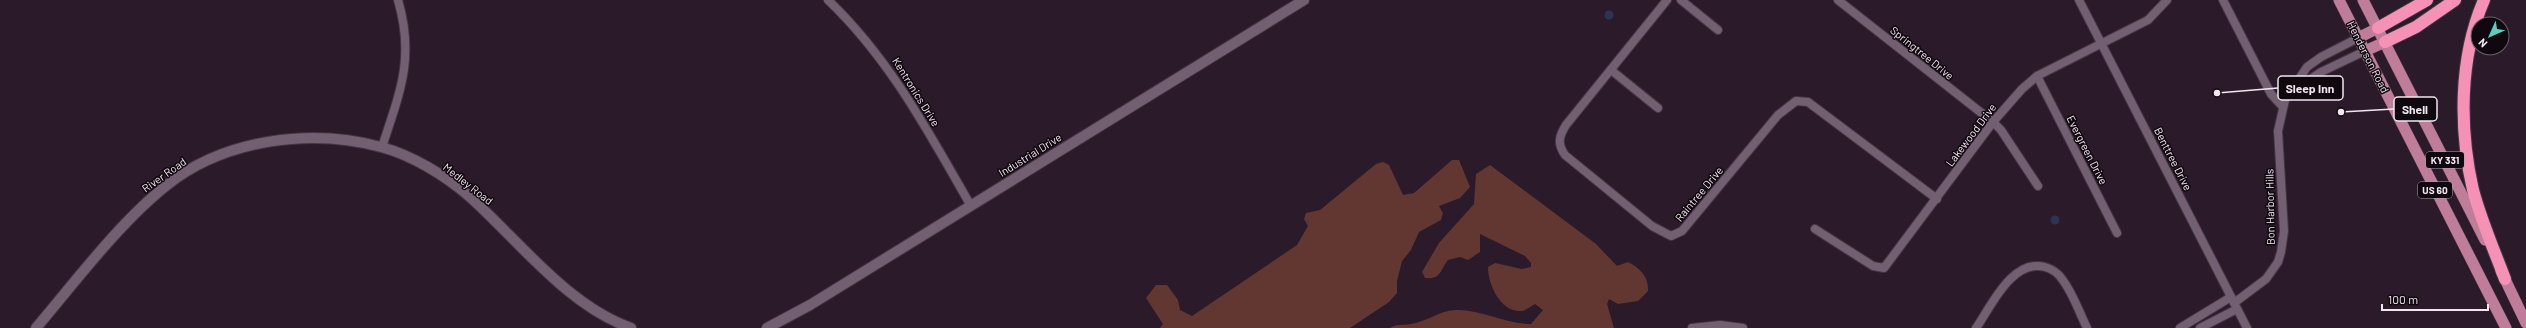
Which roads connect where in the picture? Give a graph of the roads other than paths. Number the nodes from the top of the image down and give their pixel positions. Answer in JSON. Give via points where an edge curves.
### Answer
{"nodes":[{"id":1,"x":398,"y":0,"type":"edge"},
{"id":2,"x":828,"y":0,"type":"edge"},
{"id":3,"x":1304,"y":0,"type":"edge"},
{"id":4,"x":1667,"y":0,"type":"edge"},
{"id":5,"x":1681,"y":0,"type":"edge"},
{"id":6,"x":1838,"y":0,"type":"edge"},
{"id":7,"x":2079,"y":0,"type":"edge"},
{"id":8,"x":2167,"y":0,"type":"edge"},
{"id":9,"x":2223,"y":0,"type":"edge"},
{"id":10,"x":2339,"y":0,"type":"edge"},
{"id":11,"x":2363,"y":0,"type":"edge"},
{"id":12,"x":2427,"y":0,"type":"edge"},
{"id":13,"x":2455,"y":0,"type":"edge"},
{"id":14,"x":2484,"y":0,"type":"edge"},
{"id":15,"x":2378,"y":28,"type":"junction"},
{"id":16,"x":1718,"y":30,"type":"dead end"},
{"id":17,"x":2358,"y":38,"type":"junction"},
{"id":18,"x":2385,"y":42,"type":"junction"},
{"id":19,"x":2101,"y":44,"type":"junction"},
{"id":20,"x":2365,"y":51,"type":"junction"},
{"id":21,"x":1611,"y":70,"type":"junction"},
{"id":22,"x":2037,"y":76,"type":"junction"},
{"id":23,"x":2291,"y":92,"type":"junction"},
{"id":24,"x":2283,"y":107,"type":"junction"},
{"id":25,"x":1658,"y":108,"type":"dead end"},
{"id":26,"x":1993,"y":122,"type":"junction"},
{"id":27,"x":382,"y":147,"type":"junction"},
{"id":28,"x":2038,"y":186,"type":"dead end"},
{"id":29,"x":1937,"y":199,"type":"junction"},
{"id":30,"x":971,"y":206,"type":"junction"},
{"id":31,"x":1815,"y":229,"type":"dead end"},
{"id":32,"x":2117,"y":233,"type":"dead end"},
{"id":33,"x":2505,"y":279,"type":"junction"},
{"id":34,"x":2234,"y":303,"type":"junction"},
{"id":35,"x":2526,"y":323,"type":"edge"},
{"id":36,"x":36,"y":328,"type":"edge"},
{"id":37,"x":631,"y":328,"type":"edge"},
{"id":38,"x":766,"y":328,"type":"edge"},
{"id":39,"x":1692,"y":328,"type":"edge"},
{"id":40,"x":1743,"y":328,"type":"edge"},
{"id":41,"x":1976,"y":328,"type":"edge"},
{"id":42,"x":2087,"y":328,"type":"edge"},
{"id":43,"x":2180,"y":328,"type":"edge"},
{"id":44,"x":2200,"y":328,"type":"edge"},
{"id":45,"x":2247,"y":328,"type":"edge"},
{"id":46,"x":2506,"y":328,"type":"edge"}],
"edges":[{"from":1,"to":27,"type":"street","via":[[406,32],[403,85]]},
{"from":2,"to":30,"type":"street","name":"Kentronics Drive","via":[[888,67],[909,98]]},
{"from":3,"to":30,"type":"street","name":"Industrial Drive"},
{"from":4,"to":21,"type":"street","name":"Raintree Drive"},
{"from":5,"to":16,"type":"street"},
{"from":6,"to":26,"type":"street","name":"Springtree Drive"},
{"from":7,"to":19,"type":"street","name":"Benttree Drive"},
{"from":8,"to":19,"type":"street","name":"Lakewood Drive","via":[[2148,20]]},
{"from":9,"to":24,"type":"street","via":[[2271,94]]},
{"from":10,"to":17,"type":"main road","name":"Henderson Road"},
{"from":11,"to":15,"type":"main road","name":"Henderson Road","number":"KY 331"},
{"from":12,"to":15,"type":"highway"},
{"from":13,"to":18,"type":"highway","via":[[2416,27]]},
{"from":14,"to":33,"type":"highway","via":[[2475,24],[2466,68],[2465,137],[2477,202]]},
{"from":15,"to":17,"type":"main road"},
{"from":15,"to":18,"type":"main road","name":"Henderson Road","number":"KY 331"},
{"from":17,"to":20,"type":"main road","name":"Henderson Road","number":"US 60"},
{"from":17,"to":23,"type":"street","name":"Bon Harbor Hills","via":[[2307,67],[2300,74]]},
{"from":18,"to":20,"type":"main road"},
{"from":18,"to":33,"type":"main road","name":"Henderson Road","number":"KY 331"},
{"from":19,"to":22,"type":"street","name":"Lakewood Drive"},
{"from":19,"to":34,"type":"street","name":"Benttree Drive"},
{"from":20,"to":23,"type":"street","name":"Bon Harbor Hills","via":[[2320,72]]},
{"from":20,"to":46,"type":"main road","name":"Henderson Road","number":"US 60"},
{"from":21,"to":25,"type":"street"},
{"from":21,"to":29,"type":"street","name":"Raintree Drive","via":[[1566,125],[1559,138],[1559,144],[1565,155],[1665,234],[1677,234],[1688,226],[1778,115],[1796,101],[1808,102]]},
{"from":22,"to":26,"type":"street","name":"Lakewood Drive"},
{"from":22,"to":32,"type":"street","name":"Evergreen Drive"},
{"from":23,"to":24,"type":"street","name":"Bon Harbor Hills"},
{"from":24,"to":34,"type":"street","name":"Bon Harbor Hills","via":[[2278,132],[2284,231],[2282,252],[2266,279]]},
{"from":26,"to":28,"type":"street","name":"Springtree Drive"},
{"from":26,"to":29,"type":"street","name":"Lakewood Drive"},
{"from":27,"to":36,"type":"street","name":"River Road","via":[[322,138],[276,141],[234,151],[186,171],[140,207]]},
{"from":27,"to":37,"type":"street","name":"Medley Road","via":[[417,162],[447,179],[469,196],[572,295],[605,318]]},
{"from":29,"to":31,"type":"street","name":"Lakewood Drive","via":[[1884,268],[1863,261]]},
{"from":30,"to":38,"type":"street","name":"Industrial Drive","via":[[810,305]]},
{"from":33,"to":35,"type":"main road","name":"Henderson Road"},
{"from":34,"to":43,"type":"street","name":"Bon Harbor Hills"},
{"from":34,"to":44,"type":"street","name":"Bon Harbor Hills"},
{"from":34,"to":45,"type":"street","name":"Benttree Drive"},
{"from":39,"to":40,"type":"street","via":[[1706,325]]},
{"from":41,"to":42,"type":"street","via":[[2012,277],[2034,266],[2050,269],[2062,278]]}]}
